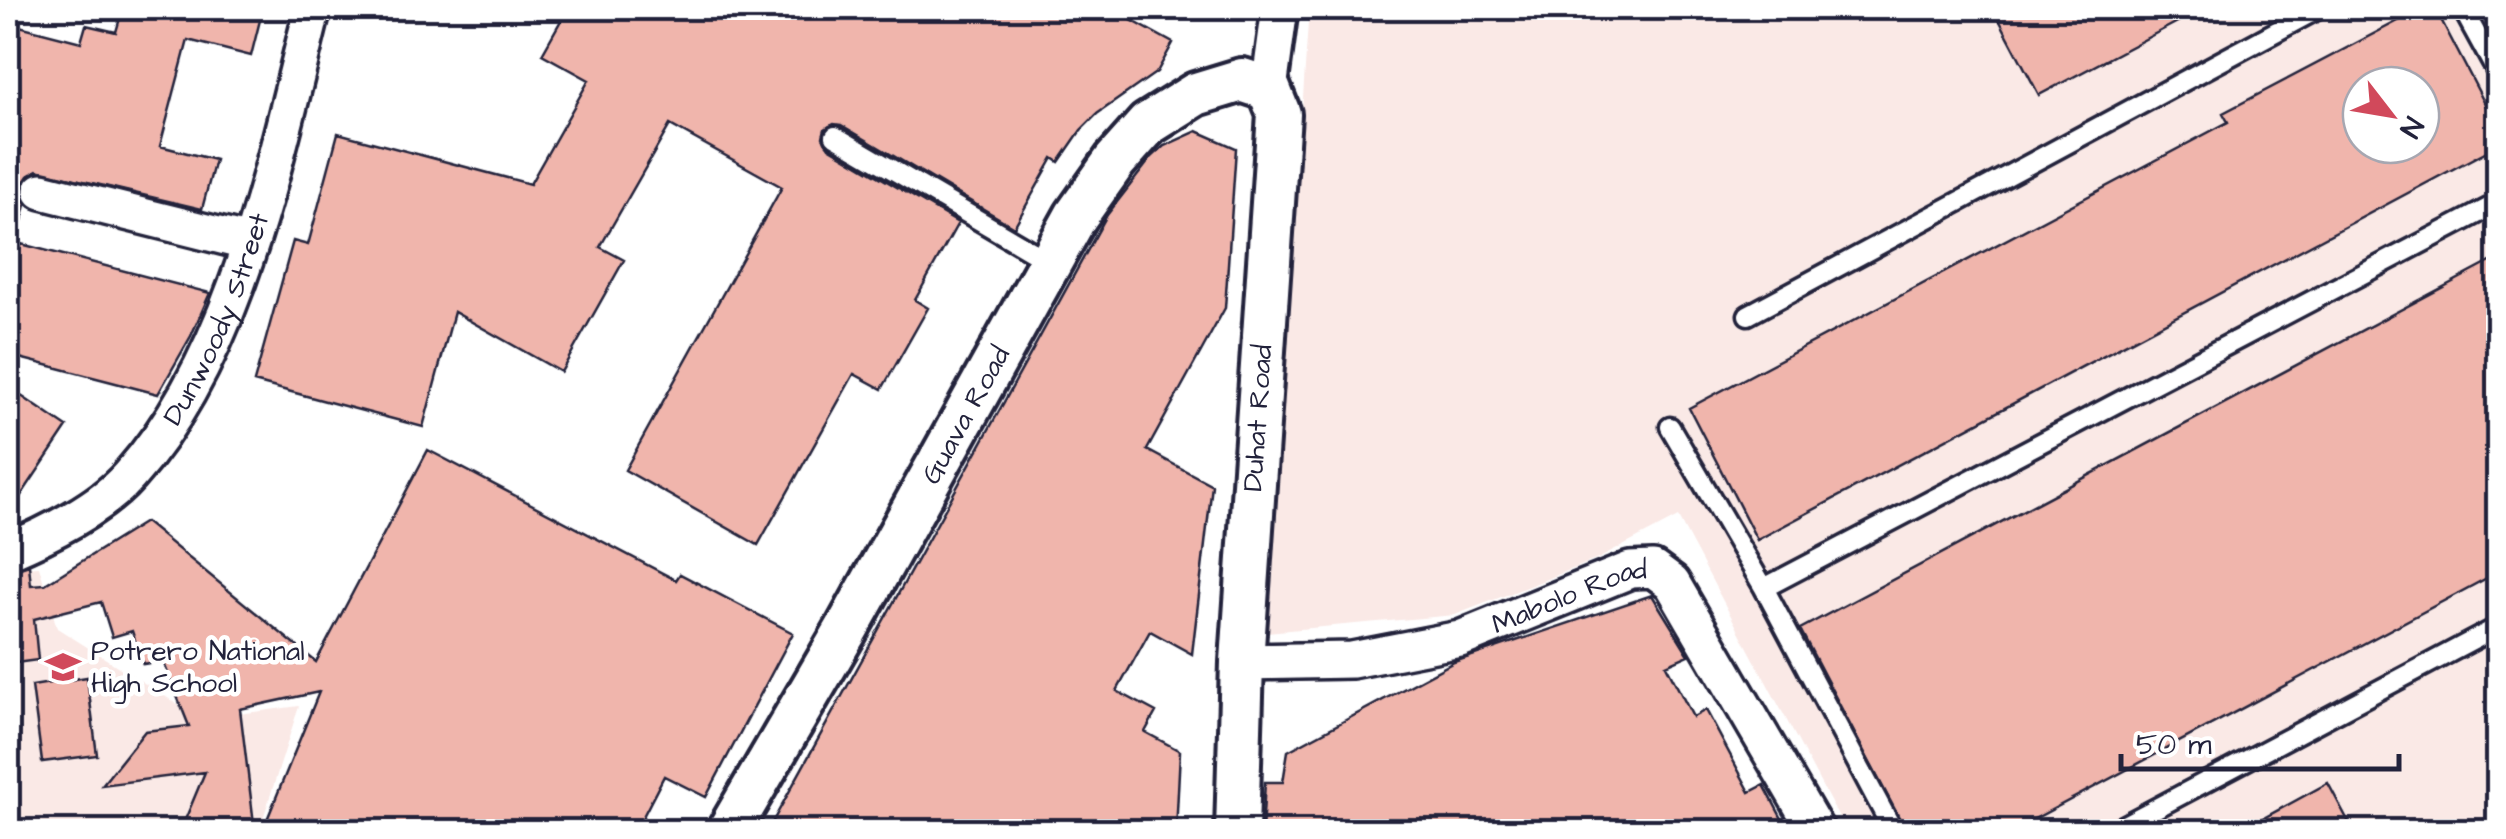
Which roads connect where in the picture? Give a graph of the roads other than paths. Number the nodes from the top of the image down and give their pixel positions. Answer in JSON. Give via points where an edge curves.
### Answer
{"nodes":[{"id":1,"x":313,"y":8,"type":"edge"},
{"id":2,"x":1280,"y":8,"type":"edge"},
{"id":3,"x":2320,"y":8,"type":"edge"},
{"id":4,"x":2462,"y":8,"type":"edge"},
{"id":5,"x":2498,"y":74,"type":"edge"},
{"id":6,"x":1269,"y":90,"type":"junction"},
{"id":7,"x":835,"y":136,"type":"dead end"},
{"id":8,"x":42,"y":190,"type":"dead end"},
{"id":9,"x":2498,"y":203,"type":"edge"},
{"id":10,"x":250,"y":243,"type":"junction"},
{"id":11,"x":1050,"y":262,"type":"junction"},
{"id":12,"x":1748,"y":315,"type":"dead end"},
{"id":13,"x":1670,"y":427,"type":"dead end"},
{"id":14,"x":8,"y":550,"type":"edge"},
{"id":15,"x":1764,"y":588,"type":"junction"},
{"id":16,"x":2498,"y":627,"type":"edge"},
{"id":17,"x":1242,"y":662,"type":"junction"},
{"id":18,"x":728,"y":832,"type":"edge"},
{"id":19,"x":1237,"y":832,"type":"edge"},
{"id":20,"x":1817,"y":832,"type":"edge"},
{"id":21,"x":1894,"y":832,"type":"edge"},
{"id":22,"x":2111,"y":832,"type":"edge"}],
"edges":[{"from":1,"to":10,"type":"street","name":"Dunwoody Street"},
{"from":2,"to":6,"type":"street","name":"Duhat Road"},
{"from":3,"to":12,"type":"lane"},
{"from":4,"to":5,"type":"lane"},
{"from":6,"to":11,"type":"street","name":"Guava Road","via":[[1242,80],[1196,94],[1148,124],[1076,216]]},
{"from":6,"to":17,"type":"street","name":"Duhat Road","via":[[1279,114]]},
{"from":7,"to":11,"type":"lane"},
{"from":8,"to":10,"type":"street"},
{"from":9,"to":15,"type":"lane"},
{"from":10,"to":14,"type":"street","name":"Dunwoody Street","via":[[228,309],[174,418],[127,479],[55,532]]},
{"from":11,"to":18,"type":"street","name":"Guava Road"},
{"from":13,"to":15,"type":"lane"},
{"from":15,"to":21,"type":"lane"},
{"from":16,"to":22,"type":"lane"},
{"from":17,"to":19,"type":"street","name":"Duhat Road"},
{"from":17,"to":20,"type":"street","name":"Mabolo Road","via":[[1352,660],[1460,639],[1630,570],[1653,570],[1672,583]]}]}
